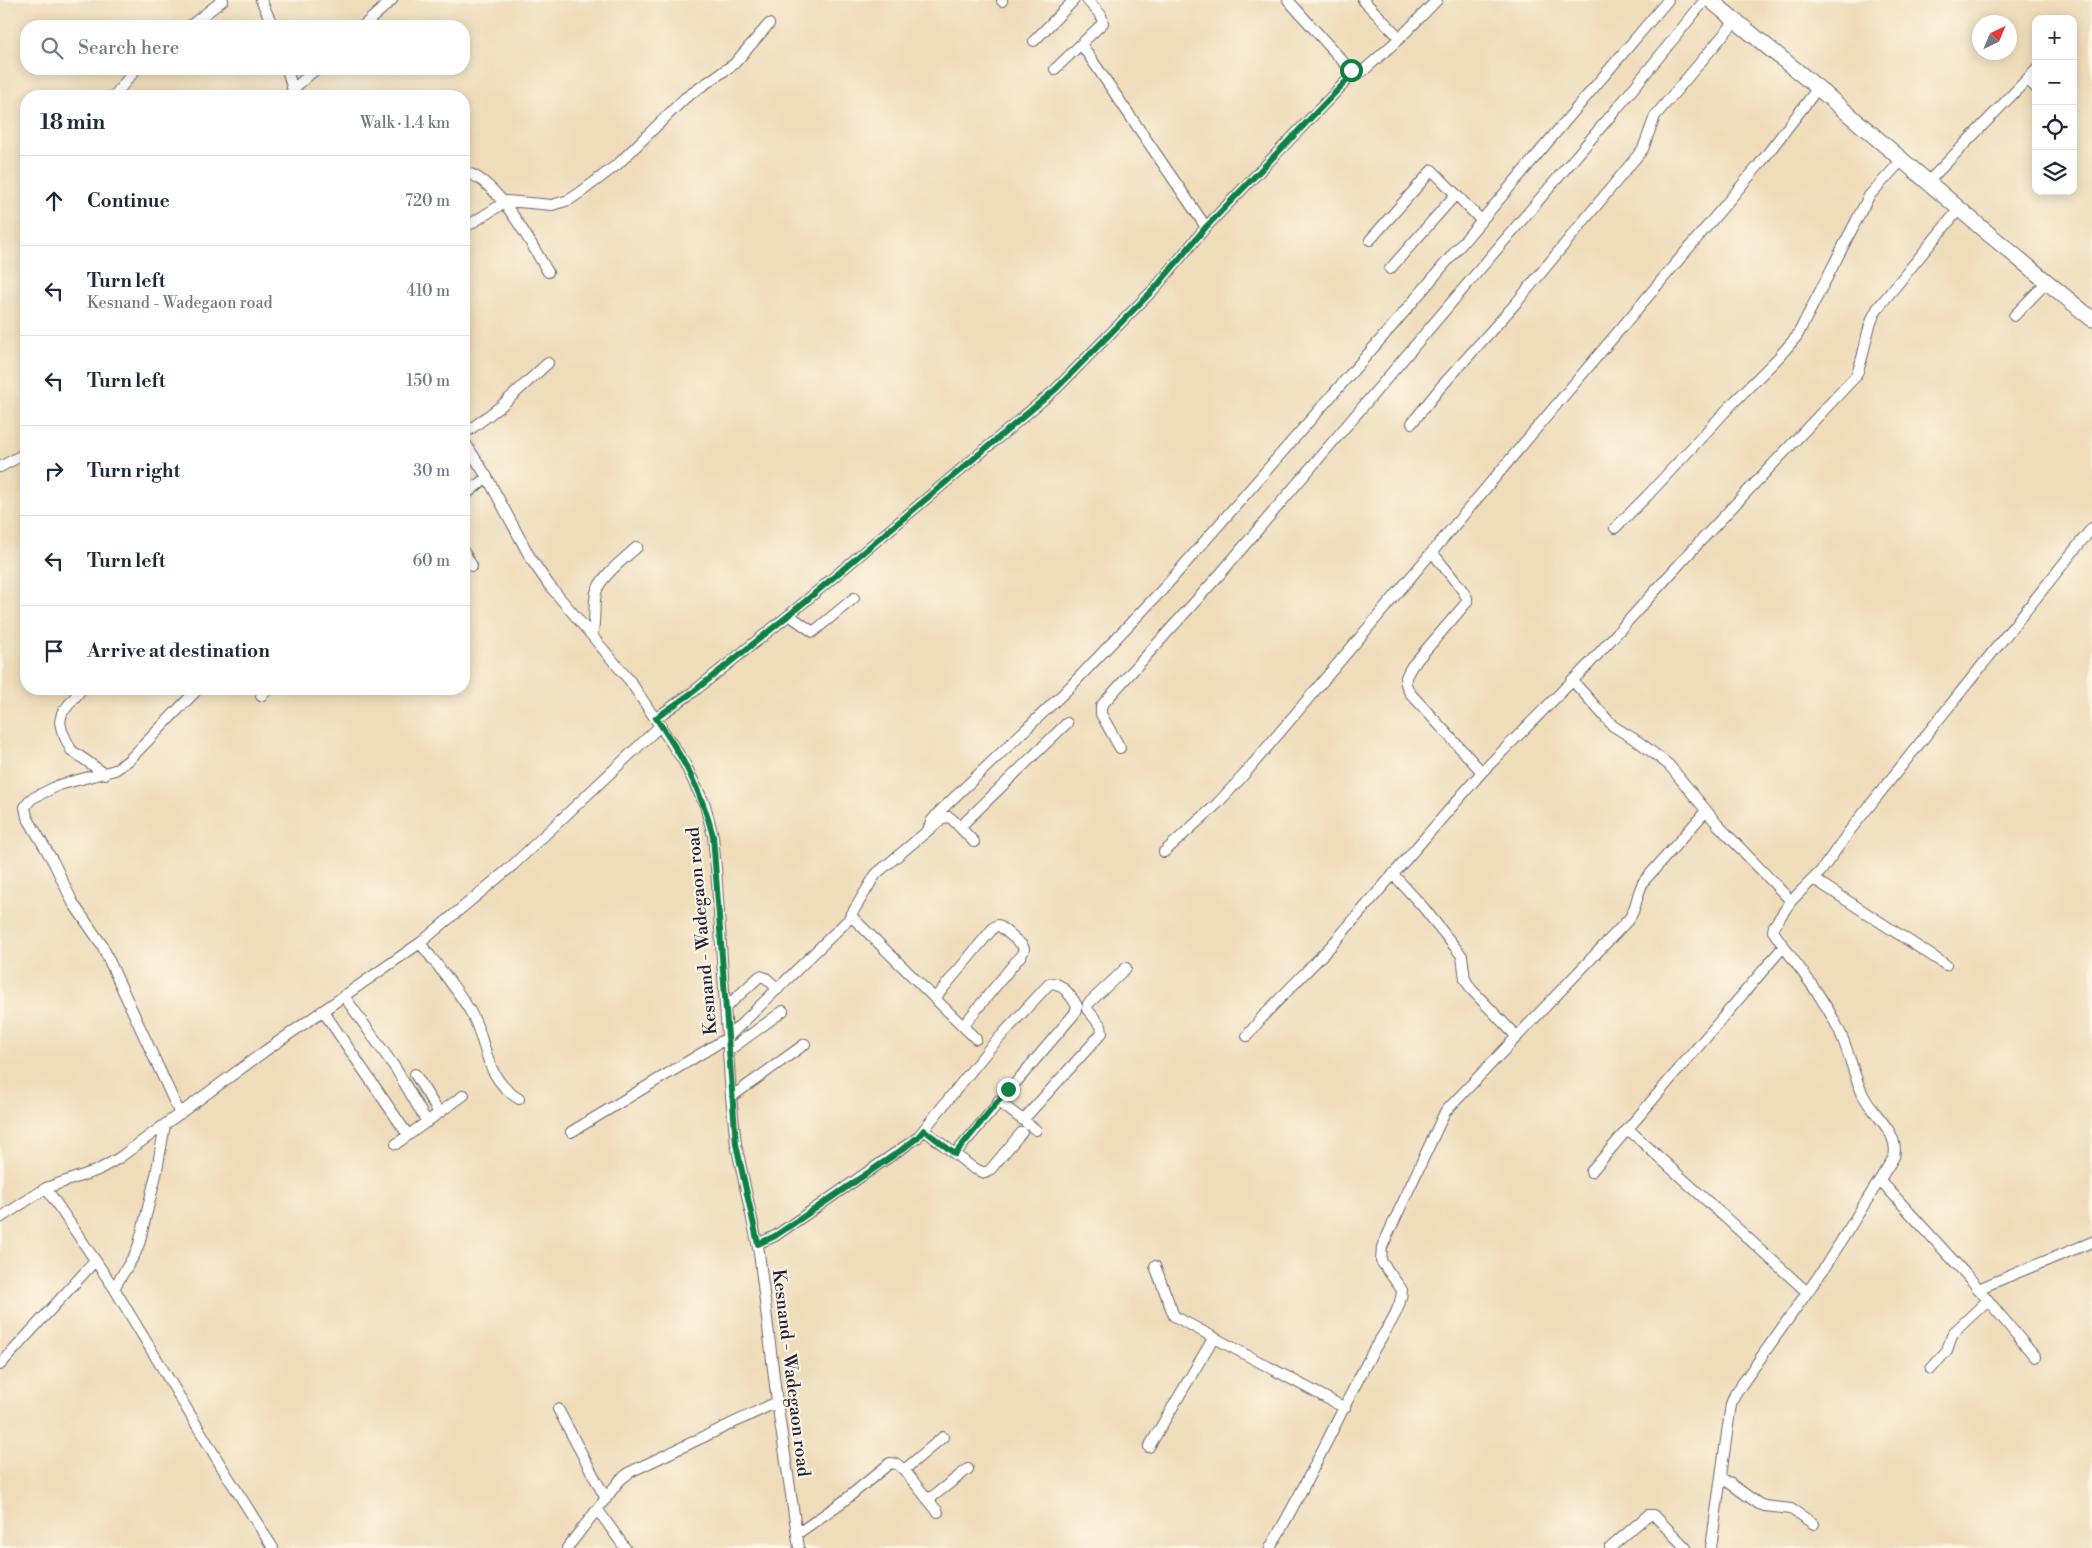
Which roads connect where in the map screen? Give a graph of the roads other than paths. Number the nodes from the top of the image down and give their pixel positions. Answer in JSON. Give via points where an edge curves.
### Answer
{"nodes":[{"id":1,"x":223,"y":0,"type":"edge"},
{"id":2,"x":261,"y":0,"type":"edge"},
{"id":3,"x":392,"y":0,"type":"edge"},
{"id":4,"x":1074,"y":0,"type":"edge"},
{"id":5,"x":1087,"y":0,"type":"edge"},
{"id":6,"x":1288,"y":0,"type":"edge"},
{"id":7,"x":1363,"y":0,"type":"edge"},
{"id":8,"x":1436,"y":0,"type":"edge"},
{"id":9,"x":1668,"y":0,"type":"edge"},
{"id":10,"x":1705,"y":0,"type":"edge"},
{"id":11,"x":1710,"y":0,"type":"edge"},
{"id":12,"x":198,"y":20,"type":"edge"},
{"id":13,"x":270,"y":20,"type":"edge"},
{"id":14,"x":370,"y":20,"type":"edge"},
{"id":15,"x":1736,"y":20,"type":"junction"},
{"id":16,"x":769,"y":24,"type":"dead end"},
{"id":17,"x":1400,"y":38,"type":"junction"},
{"id":18,"x":1034,"y":41,"type":"dead end"},
{"id":19,"x":1081,"y":44,"type":"junction"},
{"id":20,"x":1055,"y":69,"type":"dead end"},
{"id":21,"x":1355,"y":72,"type":"junction"},
{"id":22,"x":2032,"y":74,"type":"edge"},
{"id":23,"x":131,"y":75,"type":"edge"},
{"id":24,"x":288,"y":75,"type":"edge"},
{"id":25,"x":310,"y":75,"type":"edge"},
{"id":26,"x":2027,"y":79,"type":"junction"},
{"id":27,"x":2032,"y":84,"type":"edge"},
{"id":28,"x":1818,"y":88,"type":"junction"},
{"id":29,"x":119,"y":90,"type":"edge"},
{"id":30,"x":292,"y":90,"type":"edge"},
{"id":31,"x":296,"y":90,"type":"edge"},
{"id":32,"x":1902,"y":160,"type":"junction"},
{"id":33,"x":470,"y":174,"type":"edge"},
{"id":34,"x":1928,"y":182,"type":"junction"},
{"id":35,"x":1456,"y":194,"type":"junction"},
{"id":36,"x":504,"y":202,"type":"junction"},
{"id":37,"x":1959,"y":209,"type":"junction"},
{"id":38,"x":1481,"y":220,"type":"junction"},
{"id":39,"x":470,"y":224,"type":"edge"},
{"id":40,"x":1206,"y":227,"type":"junction"},
{"id":41,"x":1370,"y":240,"type":"dead end"},
{"id":42,"x":1390,"y":269,"type":"dead end"},
{"id":43,"x":548,"y":272,"type":"dead end"},
{"id":44,"x":2047,"y":282,"type":"junction"},
{"id":45,"x":2014,"y":316,"type":"dead end"},
{"id":46,"x":2092,"y":319,"type":"edge"},
{"id":47,"x":548,"y":363,"type":"dead end"},
{"id":48,"x":1412,"y":423,"type":"dead end"},
{"id":49,"x":470,"y":429,"type":"edge"},
{"id":50,"x":470,"y":450,"type":"edge"},
{"id":51,"x":20,"y":456,"type":"edge"},
{"id":52,"x":0,"y":467,"type":"edge"},
{"id":53,"x":487,"y":477,"type":"junction"},
{"id":54,"x":470,"y":491,"type":"edge"},
{"id":55,"x":1615,"y":528,"type":"dead end"},
{"id":56,"x":2092,"y":528,"type":"edge"},
{"id":57,"x":637,"y":547,"type":"dead end"},
{"id":58,"x":1432,"y":552,"type":"junction"},
{"id":59,"x":470,"y":562,"type":"edge"},
{"id":60,"x":472,"y":566,"type":"dead end"},
{"id":61,"x":854,"y":598,"type":"dead end"},
{"id":62,"x":789,"y":615,"type":"junction"},
{"id":63,"x":592,"y":636,"type":"junction"},
{"id":64,"x":1572,"y":680,"type":"junction"},
{"id":65,"x":77,"y":695,"type":"edge"},
{"id":66,"x":192,"y":695,"type":"edge"},
{"id":67,"x":659,"y":722,"type":"junction"},
{"id":68,"x":1067,"y":723,"type":"dead end"},
{"id":69,"x":1120,"y":748,"type":"dead end"},
{"id":70,"x":1482,"y":772,"type":"junction"},
{"id":71,"x":105,"y":774,"type":"junction"},
{"id":72,"x":1706,"y":811,"type":"junction"},
{"id":73,"x":960,"y":827,"type":"junction"},
{"id":74,"x":928,"y":830,"type":"junction"},
{"id":75,"x":974,"y":842,"type":"dead end"},
{"id":76,"x":1164,"y":852,"type":"dead end"},
{"id":77,"x":1393,"y":874,"type":"junction"},
{"id":78,"x":1814,"y":879,"type":"junction"},
{"id":79,"x":1791,"y":900,"type":"junction"},
{"id":80,"x":851,"y":916,"type":"junction"},
{"id":81,"x":420,"y":944,"type":"junction"},
{"id":82,"x":1784,"y":946,"type":"junction"},
{"id":83,"x":1946,"y":965,"type":"dead end"},
{"id":84,"x":1126,"y":968,"type":"dead end"},
{"id":85,"x":778,"y":989,"type":"junction"},
{"id":86,"x":344,"y":996,"type":"junction"},
{"id":87,"x":935,"y":998,"type":"junction"},
{"id":88,"x":1082,"y":1007,"type":"junction"},
{"id":89,"x":725,"y":1008,"type":"junction"},
{"id":90,"x":323,"y":1011,"type":"junction"},
{"id":91,"x":783,"y":1011,"type":"dead end"},
{"id":92,"x":963,"y":1026,"type":"junction"},
{"id":93,"x":1247,"y":1036,"type":"dead end"},
{"id":94,"x":1517,"y":1037,"type":"junction"},
{"id":95,"x":728,"y":1038,"type":"junction"},
{"id":96,"x":976,"y":1039,"type":"dead end"},
{"id":97,"x":806,"y":1044,"type":"dead end"},
{"id":98,"x":728,"y":1051,"type":"junction"},
{"id":99,"x":415,"y":1074,"type":"dead end"},
{"id":100,"x":464,"y":1095,"type":"dead end"},
{"id":101,"x":731,"y":1097,"type":"junction"},
{"id":102,"x":518,"y":1099,"type":"dead end"},
{"id":103,"x":998,"y":1101,"type":"junction"},
{"id":104,"x":439,"y":1113,"type":"junction"},
{"id":105,"x":180,"y":1114,"type":"junction"},
{"id":106,"x":1023,"y":1120,"type":"junction"},
{"id":107,"x":427,"y":1122,"type":"junction"},
{"id":108,"x":165,"y":1125,"type":"junction"},
{"id":109,"x":1628,"y":1129,"type":"junction"},
{"id":110,"x":924,"y":1130,"type":"junction"},
{"id":111,"x":1036,"y":1130,"type":"dead end"},
{"id":112,"x":571,"y":1132,"type":"dead end"},
{"id":113,"x":1022,"y":1132,"type":"dead end"},
{"id":114,"x":408,"y":1135,"type":"junction"},
{"id":115,"x":396,"y":1144,"type":"dead end"},
{"id":116,"x":955,"y":1154,"type":"junction"},
{"id":117,"x":1591,"y":1172,"type":"dead end"},
{"id":118,"x":1880,"y":1180,"type":"junction"},
{"id":119,"x":46,"y":1188,"type":"junction"},
{"id":120,"x":0,"y":1218,"type":"edge"},
{"id":121,"x":2092,"y":1242,"type":"edge"},
{"id":122,"x":758,"y":1244,"type":"junction"},
{"id":123,"x":95,"y":1261,"type":"junction"},
{"id":124,"x":1156,"y":1266,"type":"dead end"},
{"id":125,"x":114,"y":1288,"type":"junction"},
{"id":126,"x":1978,"y":1288,"type":"junction"},
{"id":127,"x":1807,"y":1292,"type":"junction"},
{"id":128,"x":1988,"y":1300,"type":"junction"},
{"id":129,"x":1214,"y":1337,"type":"junction"},
{"id":130,"x":2035,"y":1358,"type":"dead end"},
{"id":131,"x":0,"y":1365,"type":"edge"},
{"id":132,"x":1932,"y":1369,"type":"dead end"},
{"id":133,"x":777,"y":1402,"type":"junction"},
{"id":134,"x":558,"y":1408,"type":"dead end"},
{"id":135,"x":1345,"y":1408,"type":"junction"},
{"id":136,"x":943,"y":1437,"type":"dead end"},
{"id":137,"x":1149,"y":1448,"type":"dead end"},
{"id":138,"x":968,"y":1469,"type":"dead end"},
{"id":139,"x":904,"y":1470,"type":"junction"},
{"id":140,"x":1721,"y":1477,"type":"junction"},
{"id":141,"x":606,"y":1499,"type":"junction"},
{"id":142,"x":928,"y":1500,"type":"junction"},
{"id":143,"x":598,"y":1510,"type":"junction"},
{"id":144,"x":938,"y":1512,"type":"dead end"},
{"id":145,"x":1814,"y":1524,"type":"dead end"},
{"id":146,"x":797,"y":1534,"type":"junction"},
{"id":147,"x":273,"y":1548,"type":"edge"},
{"id":148,"x":567,"y":1548,"type":"edge"},
{"id":149,"x":624,"y":1548,"type":"edge"},
{"id":150,"x":799,"y":1548,"type":"edge"},
{"id":151,"x":1270,"y":1548,"type":"edge"},
{"id":152,"x":1610,"y":1548,"type":"edge"},
{"id":153,"x":1686,"y":1548,"type":"edge"},
{"id":154,"x":1711,"y":1548,"type":"edge"}],
"edges":[{"from":1,"to":12,"type":"street"},
{"from":2,"to":13,"type":"street"},
{"from":3,"to":14,"type":"street"},
{"from":4,"to":18,"type":"street"},
{"from":5,"to":19,"type":"street","via":[[1104,20]]},
{"from":6,"to":21,"type":"street"},
{"from":7,"to":17,"type":"street"},
{"from":8,"to":17,"type":"street"},
{"from":9,"to":38,"type":"street"},
{"from":10,"to":69,"type":"street","via":[[1619,106],[1227,566],[1102,706],[1101,714]]},
{"from":11,"to":15,"type":"main road"},
{"from":15,"to":28,"type":"main road"},
{"from":15,"to":48,"type":"street","via":[[1655,116],[1643,149]]},
{"from":16,"to":36,"type":"street","via":[[734,64],[685,98],[618,164],[581,192],[552,205]]},
{"from":17,"to":21,"type":"street","via":[[1364,71]]},
{"from":19,"to":20,"type":"street"},
{"from":19,"to":40,"type":"street"},
{"from":21,"to":40,"type":"street"},
{"from":22,"to":26,"type":"street"},
{"from":23,"to":29,"type":"street"},
{"from":24,"to":30,"type":"street"},
{"from":25,"to":31,"type":"street"},
{"from":26,"to":27,"type":"street"},
{"from":26,"to":34,"type":"street"},
{"from":28,"to":32,"type":"main road"},
{"from":28,"to":58,"type":"street","via":[[1758,166]]},
{"from":32,"to":34,"type":"main road"},
{"from":32,"to":55,"type":"street","via":[[1869,196],[1797,336]]},
{"from":33,"to":36,"type":"street"},
{"from":34,"to":37,"type":"main road"},
{"from":35,"to":38,"type":"street"},
{"from":35,"to":41,"type":"street","via":[[1435,171],[1431,171]]},
{"from":35,"to":42,"type":"street"},
{"from":36,"to":39,"type":"street"},
{"from":36,"to":43,"type":"street"},
{"from":37,"to":44,"type":"main road"},
{"from":37,"to":64,"type":"street","via":[[1877,309],[1871,319],[1856,376]]},
{"from":38,"to":74,"type":"street","via":[[1163,589],[1066,691],[940,812]]},
{"from":40,"to":62,"type":"street","via":[[1156,287],[1056,389]]},
{"from":44,"to":45,"type":"street"},
{"from":44,"to":46,"type":"main road"},
{"from":47,"to":49,"type":"street"},
{"from":50,"to":53,"type":"street","name":"Kesnand - Wadegaon road"},
{"from":51,"to":52,"type":"street"},
{"from":53,"to":54,"type":"street"},
{"from":53,"to":63,"type":"street","name":"Kesnand - Wadegaon road","via":[[531,559]]},
{"from":56,"to":78,"type":"street"},
{"from":57,"to":63,"type":"street","via":[[598,586]]},
{"from":58,"to":70,"type":"street","via":[[1463,591],[1467,602],[1412,666],[1404,682],[1410,693]]},
{"from":58,"to":76,"type":"street","via":[[1242,777]]},
{"from":59,"to":60,"type":"street"},
{"from":61,"to":62,"type":"street","via":[[813,632]]},
{"from":62,"to":67,"type":"street"},
{"from":63,"to":67,"type":"street","name":"Kesnand - Wadegaon road"},
{"from":64,"to":70,"type":"street"},
{"from":64,"to":72,"type":"street","via":[[1613,726],[1669,765]]},
{"from":65,"to":71,"type":"street","via":[[62,713],[62,732],[71,750]]},
{"from":66,"to":71,"type":"street","via":[[129,760]]},
{"from":67,"to":81,"type":"street","via":[[512,866]]},
{"from":67,"to":89,"type":"street","name":"Kesnand - Wadegaon road","via":[[696,784],[713,836]]},
{"from":68,"to":73,"type":"street"},
{"from":70,"to":77,"type":"street"},
{"from":71,"to":105,"type":"street","via":[[46,791],[31,799],[25,811],[73,904],[102,946]]},
{"from":72,"to":79,"type":"street"},
{"from":72,"to":94,"type":"street","via":[[1644,881],[1629,919]]},
{"from":73,"to":74,"type":"street","via":[[946,816]]},
{"from":73,"to":75,"type":"street"},
{"from":74,"to":80,"type":"street","via":[[876,874]]},
{"from":77,"to":93,"type":"street"},
{"from":77,"to":94,"type":"street","via":[[1462,956],[1465,979],[1471,989]]},
{"from":78,"to":79,"type":"street"},
{"from":78,"to":83,"type":"street"},
{"from":79,"to":82,"type":"street","via":[[1774,926]]},
{"from":80,"to":85,"type":"street"},
{"from":80,"to":87,"type":"street"},
{"from":81,"to":86,"type":"street"},
{"from":81,"to":102,"type":"street","via":[[471,1012],[493,1072],[506,1090]]},
{"from":82,"to":109,"type":"street"},
{"from":82,"to":118,"type":"street","via":[[1834,1020],[1863,1094],[1896,1143],[1894,1157]]},
{"from":84,"to":88,"type":"street"},
{"from":85,"to":89,"type":"street","via":[[760,976]]},
{"from":85,"to":95,"type":"street"},
{"from":86,"to":90,"type":"street"},
{"from":86,"to":107,"type":"street","via":[[396,1069]]},
{"from":87,"to":92,"type":"street"},
{"from":87,"to":92,"type":"street","via":[[994,926],[1002,928],[1022,945],[1022,954]]},
{"from":88,"to":103,"type":"street"},
{"from":88,"to":106,"type":"street","via":[[1101,1026],[1102,1033]]},
{"from":88,"to":110,"type":"street","via":[[1058,984],[1049,984],[990,1049]]},
{"from":89,"to":95,"type":"street","name":"Kesnand - Wadegaon road"},
{"from":90,"to":105,"type":"street"},
{"from":90,"to":114,"type":"street"},
{"from":91,"to":98,"type":"street"},
{"from":92,"to":96,"type":"street"},
{"from":94,"to":135,"type":"street","via":[[1439,1120],[1382,1247],[1381,1262],[1402,1290],[1400,1304]]},
{"from":95,"to":98,"type":"street","name":"Kesnand - Wadegaon road"},
{"from":95,"to":112,"type":"street"},
{"from":97,"to":101,"type":"street"},
{"from":98,"to":101,"type":"street","name":"Kesnand - Wadegaon road"},
{"from":99,"to":104,"type":"street"},
{"from":100,"to":104,"type":"street"},
{"from":101,"to":122,"type":"street","name":"Kesnand - Wadegaon road","via":[[736,1144]]},
{"from":103,"to":106,"type":"street"},
{"from":103,"to":116,"type":"street"},
{"from":104,"to":107,"type":"street"},
{"from":105,"to":108,"type":"street"},
{"from":106,"to":111,"type":"street"},
{"from":107,"to":114,"type":"street"},
{"from":108,"to":119,"type":"street","via":[[98,1170]]},
{"from":108,"to":125,"type":"street","via":[[139,1244]]},
{"from":109,"to":117,"type":"street"},
{"from":109,"to":127,"type":"street"},
{"from":110,"to":116,"type":"street"},
{"from":110,"to":122,"type":"street","via":[[900,1151],[775,1236]]},
{"from":113,"to":116,"type":"street","via":[[985,1174]]},
{"from":114,"to":115,"type":"street"},
{"from":118,"to":126,"type":"street"},
{"from":118,"to":127,"type":"street"},
{"from":119,"to":120,"type":"street"},
{"from":119,"to":123,"type":"street"},
{"from":121,"to":126,"type":"street"},
{"from":122,"to":133,"type":"street","name":"Kesnand - Wadegaon road"},
{"from":123,"to":125,"type":"street"},
{"from":123,"to":131,"type":"street"},
{"from":124,"to":129,"type":"street","via":[[1174,1316]]},
{"from":125,"to":147,"type":"street"},
{"from":126,"to":128,"type":"street"},
{"from":127,"to":140,"type":"street","via":[[1735,1394]]},
{"from":128,"to":130,"type":"street"},
{"from":128,"to":132,"type":"street","via":[[1953,1333],[1947,1350]]},
{"from":129,"to":135,"type":"street"},
{"from":129,"to":137,"type":"street"},
{"from":133,"to":141,"type":"street","via":[[630,1472]]},
{"from":133,"to":146,"type":"street","name":"Kesnand - Wadegaon road"},
{"from":134,"to":141,"type":"street"},
{"from":135,"to":151,"type":"street"},
{"from":136,"to":139,"type":"street"},
{"from":138,"to":142,"type":"street"},
{"from":139,"to":142,"type":"street"},
{"from":139,"to":146,"type":"street","via":[[897,1464],[890,1464]]},
{"from":140,"to":145,"type":"street","via":[[1759,1504],[1791,1509]]},
{"from":140,"to":154,"type":"street"},
{"from":141,"to":143,"type":"street"},
{"from":142,"to":144,"type":"street"},
{"from":143,"to":148,"type":"street"},
{"from":143,"to":149,"type":"street"},
{"from":146,"to":150,"type":"street","name":"Kesnand - Wadegaon road"},
{"from":152,"to":153,"type":"street","via":[[1648,1515],[1654,1515]]}]}
